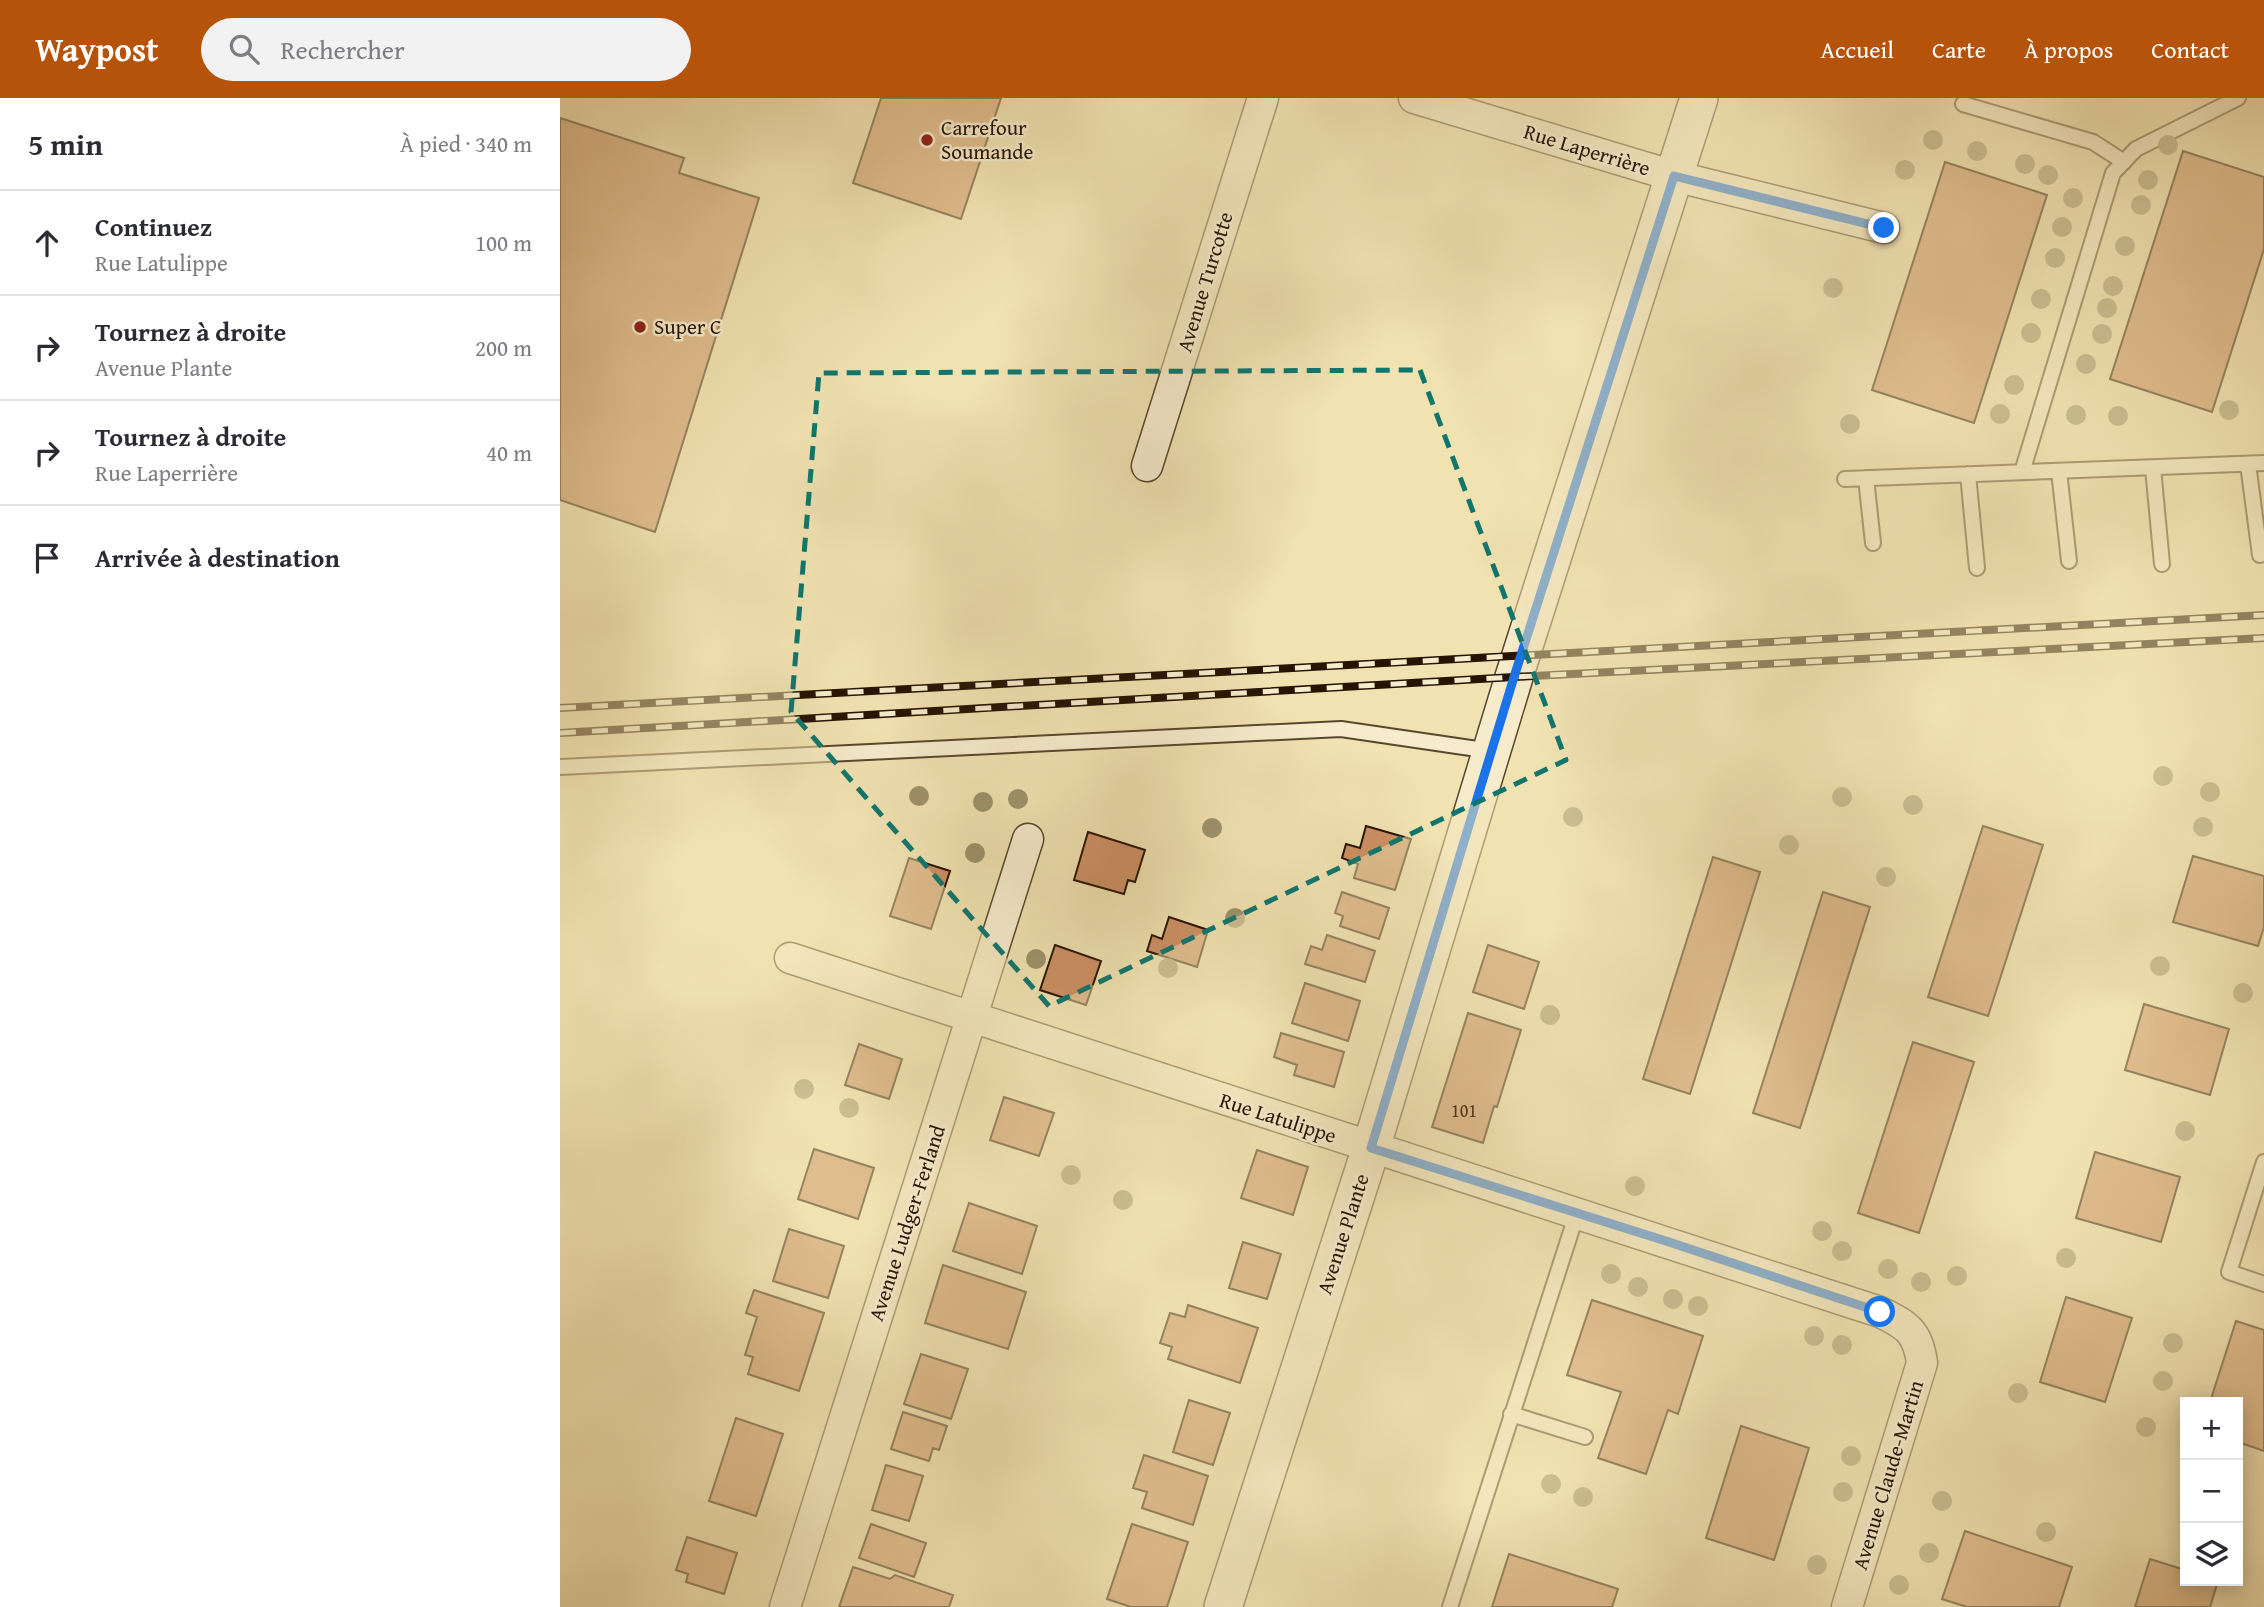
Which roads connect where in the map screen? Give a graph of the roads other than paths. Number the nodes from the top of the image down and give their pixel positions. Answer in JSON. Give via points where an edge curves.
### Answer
{"nodes":[{"id":1,"x":1263,"y":98,"type":"edge"},
{"id":2,"x":1413,"y":98,"type":"edge"},
{"id":3,"x":1699,"y":98,"type":"edge"},
{"id":4,"x":2238,"y":98,"type":"edge"},
{"id":5,"x":2219,"y":102,"type":"edge"},
{"id":6,"x":1963,"y":104,"type":"dead end"},
{"id":7,"x":2124,"y":162,"type":"junction"},
{"id":8,"x":1674,"y":176,"type":"junction"},
{"id":9,"x":1884,"y":228,"type":"dead end"},
{"id":10,"x":2264,"y":463,"type":"edge"},
{"id":11,"x":2248,"y":464,"type":"junction"},
{"id":12,"x":1147,"y":466,"type":"dead end"},
{"id":13,"x":2153,"y":468,"type":"junction"},
{"id":14,"x":2059,"y":471,"type":"junction"},
{"id":15,"x":2022,"y":472,"type":"junction"},
{"id":16,"x":1968,"y":474,"type":"junction"},
{"id":17,"x":1866,"y":478,"type":"junction"},
{"id":18,"x":1845,"y":479,"type":"dead end"},
{"id":19,"x":1873,"y":543,"type":"dead end"},
{"id":20,"x":2260,"y":555,"type":"dead end"},
{"id":21,"x":2069,"y":561,"type":"dead end"},
{"id":22,"x":2162,"y":564,"type":"dead end"},
{"id":23,"x":1977,"y":568,"type":"dead end"},
{"id":24,"x":1493,"y":751,"type":"junction"},
{"id":25,"x":560,"y":767,"type":"edge"},
{"id":26,"x":1028,"y":839,"type":"dead end"},
{"id":27,"x":790,"y":958,"type":"dead end"},
{"id":28,"x":973,"y":1018,"type":"junction"},
{"id":29,"x":1371,"y":1148,"type":"junction"},
{"id":30,"x":2264,"y":1162,"type":"edge"},
{"id":31,"x":1577,"y":1213,"type":"junction"},
{"id":32,"x":2264,"y":1284,"type":"edge"},
{"id":33,"x":1919,"y":1341,"type":"joint"},
{"id":34,"x":1511,"y":1414,"type":"junction"},
{"id":35,"x":1584,"y":1437,"type":"dead end"},
{"id":36,"x":785,"y":1607,"type":"edge"},
{"id":37,"x":1223,"y":1607,"type":"edge"},
{"id":38,"x":1450,"y":1607,"type":"edge"},
{"id":39,"x":1847,"y":1607,"type":"edge"}],
"edges":[{"from":1,"to":12,"type":"street","name":"Avenue Turcotte"},
{"from":2,"to":8,"type":"street","name":"Rue Laperrière"},
{"from":3,"to":8,"type":"street","name":"Avenue Plante"},
{"from":4,"to":5,"type":"lane"},
{"from":5,"to":7,"type":"lane","via":[[2136,149]]},
{"from":6,"to":7,"type":"lane","via":[[2093,142]]},
{"from":7,"to":15,"type":"lane","via":[[2113,173]]},
{"from":8,"to":9,"type":"street","name":"Rue Laperrière"},
{"from":8,"to":24,"type":"street","name":"Avenue Plante"},
{"from":10,"to":11,"type":"lane"},
{"from":11,"to":13,"type":"lane"},
{"from":11,"to":20,"type":"lane"},
{"from":13,"to":14,"type":"lane"},
{"from":13,"to":22,"type":"lane"},
{"from":14,"to":15,"type":"lane"},
{"from":14,"to":21,"type":"lane"},
{"from":15,"to":16,"type":"lane"},
{"from":16,"to":17,"type":"lane"},
{"from":16,"to":23,"type":"lane"},
{"from":17,"to":18,"type":"lane"},
{"from":17,"to":19,"type":"lane"},
{"from":24,"to":25,"type":"lane","via":[[1341,729]]},
{"from":24,"to":29,"type":"street","name":"Avenue Plante"},
{"from":26,"to":28,"type":"street","name":"Avenue Ludger-Ferland"},
{"from":27,"to":28,"type":"street","name":"Rue Latulippe"},
{"from":28,"to":29,"type":"street","name":"Rue Latulippe"},
{"from":28,"to":36,"type":"street","name":"Avenue Ludger-Ferland"},
{"from":29,"to":31,"type":"street","name":"Rue Latulippe"},
{"from":29,"to":37,"type":"street","name":"Avenue Plante"},
{"from":30,"to":32,"type":"lane","via":[[2229,1272]]},
{"from":31,"to":33,"type":"street","name":"Rue Latulippe","via":[[1880,1312],[1903,1323]]},
{"from":31,"to":34,"type":"lane"},
{"from":33,"to":39,"type":"street","name":"Avenue Claude-Martin","via":[[1922,1363]]},
{"from":34,"to":35,"type":"lane"},
{"from":34,"to":38,"type":"lane"}]}
